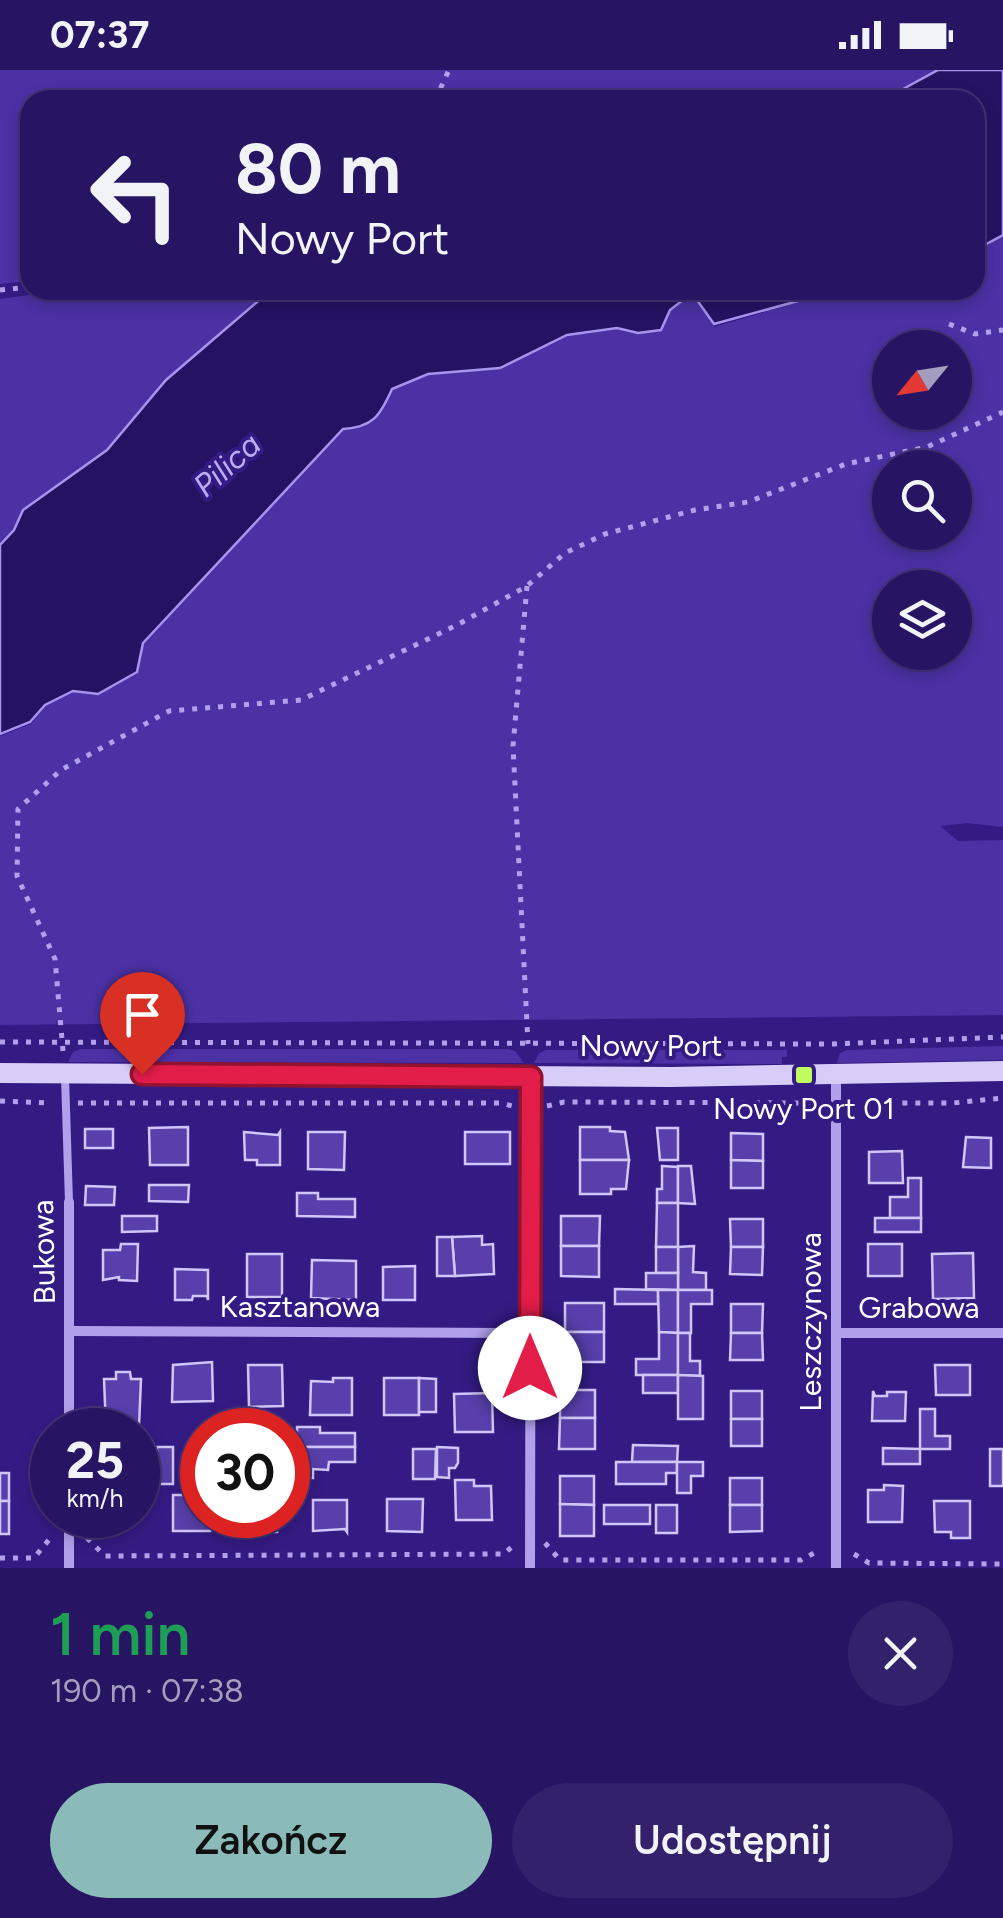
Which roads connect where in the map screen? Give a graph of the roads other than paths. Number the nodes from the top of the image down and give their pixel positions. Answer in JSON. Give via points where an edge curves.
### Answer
{"nodes":[{"id":1,"x":1003,"y":1071,"type":"edge"},
{"id":2,"x":0,"y":1072,"type":"edge"},
{"id":3,"x":65,"y":1074,"type":"junction"},
{"id":4,"x":836,"y":1076,"type":"junction"},
{"id":5,"x":531,"y":1077,"type":"junction"},
{"id":6,"x":69,"y":1202,"type":"joint"},
{"id":7,"x":69,"y":1331,"type":"junction"},
{"id":8,"x":530,"y":1332,"type":"junction"},
{"id":9,"x":836,"y":1333,"type":"junction"},
{"id":10,"x":1003,"y":1333,"type":"edge"},
{"id":11,"x":69,"y":1408,"type":"edge"},
{"id":12,"x":69,"y":1538,"type":"edge"},
{"id":13,"x":69,"y":1568,"type":"edge"},
{"id":14,"x":530,"y":1568,"type":"edge"},
{"id":15,"x":836,"y":1568,"type":"edge"}],
"edges":[{"from":1,"to":4,"type":"street","name":"Nowy Port"},
{"from":2,"to":3,"type":"street","name":"Nowy Port"},
{"from":3,"to":5,"type":"street","name":"Nowy Port"},
{"from":3,"to":6,"type":"lane","name":"Bukowa"},
{"from":4,"to":5,"type":"street","name":"Nowy Port"},
{"from":4,"to":9,"type":"street","name":"Leszczynowa"},
{"from":5,"to":8,"type":"street"},
{"from":6,"to":7,"type":"street","name":"Bukowa"},
{"from":7,"to":8,"type":"street","name":"Kasztanowa"},
{"from":7,"to":11,"type":"street","name":"Bukowa"},
{"from":8,"to":14,"type":"street"},
{"from":9,"to":10,"type":"street","name":"Grabowa"},
{"from":9,"to":15,"type":"street","name":"Leszczynowa"},
{"from":12,"to":13,"type":"street"}]}
